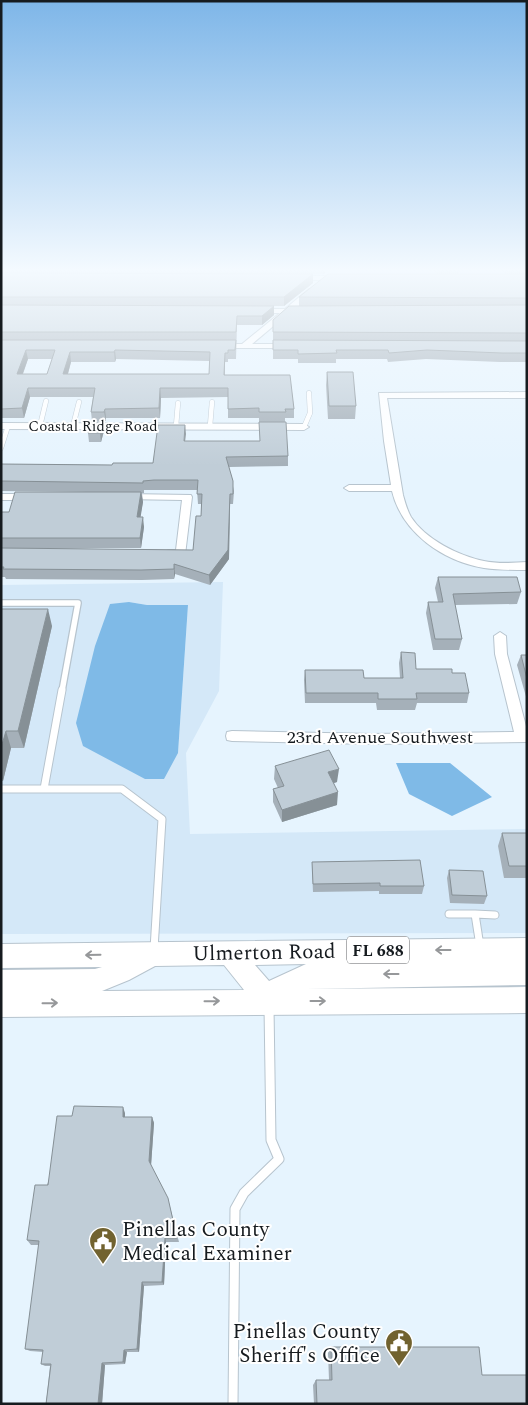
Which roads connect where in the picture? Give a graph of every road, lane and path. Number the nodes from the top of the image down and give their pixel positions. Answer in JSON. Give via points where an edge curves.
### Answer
{"nodes":[{"id":1,"x":257,"y":336,"type":"edge"},
{"id":2,"x":205,"y":346,"type":"edge"},
{"id":3,"x":244,"y":346,"type":"junction"},
{"id":4,"x":302,"y":346,"type":"edge"},
{"id":5,"x":309,"y":393,"type":"dead end"},
{"id":6,"x":527,"y":396,"type":"edge"},
{"id":7,"x":46,"y":401,"type":"dead end"},
{"id":8,"x":79,"y":402,"type":"dead end"},
{"id":9,"x":212,"y":402,"type":"dead end"},
{"id":10,"x":178,"y":403,"type":"dead end"},
{"id":11,"x":5,"y":426,"type":"edge"},
{"id":12,"x":40,"y":426,"type":"junction"},
{"id":13,"x":74,"y":426,"type":"junction"},
{"id":14,"x":176,"y":426,"type":"junction"},
{"id":15,"x":210,"y":426,"type":"junction"},
{"id":16,"x":304,"y":427,"type":"joint"},
{"id":17,"x":1,"y":448,"type":"edge"},
{"id":18,"x":349,"y":488,"type":"dead end"},
{"id":19,"x":397,"y":488,"type":"junction"},
{"id":20,"x":1,"y":497,"type":"edge"},
{"id":21,"x":40,"y":497,"type":"edge"},
{"id":22,"x":119,"y":497,"type":"edge"},
{"id":23,"x":161,"y":553,"type":"edge"},
{"id":24,"x":527,"y":566,"type":"edge"},
{"id":25,"x":1,"y":603,"type":"edge"},
{"id":26,"x":500,"y":636,"type":"dead end"},
{"id":27,"x":232,"y":736,"type":"dead end"},
{"id":28,"x":524,"y":737,"type":"edge"},
{"id":29,"x":1,"y":789,"type":"edge"},
{"id":30,"x":44,"y":789,"type":"junction"},
{"id":31,"x":449,"y":914,"type":"dead end"},
{"id":32,"x":475,"y":914,"type":"junction"},
{"id":33,"x":495,"y":915,"type":"dead end"},
{"id":34,"x":480,"y":950,"type":"junction"},
{"id":35,"x":527,"y":950,"type":"edge"},
{"id":36,"x":230,"y":953,"type":"junction"},
{"id":37,"x":154,"y":954,"type":"junction"},
{"id":38,"x":1,"y":956,"type":"edge"},
{"id":39,"x":527,"y":973,"type":"edge"},
{"id":40,"x":1,"y":982,"type":"edge"},
{"id":41,"x":527,"y":1000,"type":"edge"},
{"id":42,"x":269,"y":1001,"type":"junction"},
{"id":43,"x":1,"y":1004,"type":"edge"},
{"id":44,"x":233,"y":1404,"type":"edge"}],
"edges":[{"from":1,"to":3,"type":"street"},
{"from":2,"to":3,"type":"street"},
{"from":3,"to":4,"type":"street"},
{"from":5,"to":16,"type":"lane","via":[[310,413]]},
{"from":6,"to":19,"type":"street","via":[[382,396]]},
{"from":7,"to":12,"type":"lane"},
{"from":8,"to":13,"type":"lane"},
{"from":9,"to":15,"type":"lane"},
{"from":10,"to":14,"type":"lane"},
{"from":11,"to":12,"type":"street","name":"Coastal Ridge Road"},
{"from":11,"to":17,"type":"lane"},
{"from":12,"to":13,"type":"street","name":"Coastal Ridge Road"},
{"from":13,"to":14,"type":"street","name":"Coastal Ridge Road"},
{"from":14,"to":15,"type":"street","name":"Coastal Ridge Road"},
{"from":15,"to":16,"type":"street","name":"Coastal Ridge Road"},
{"from":18,"to":19,"type":"street"},
{"from":19,"to":24,"type":"street","via":[[407,518],[428,538],[481,564]]},
{"from":20,"to":21,"type":"street"},
{"from":22,"to":23,"type":"street","via":[[187,497],[181,553]]},
{"from":25,"to":30,"type":"lane","via":[[78,603]]},
{"from":26,"to":28,"type":"street","via":[[501,654]]},
{"from":27,"to":28,"type":"street","name":"23rd Avenue Southwest","via":[[372,739]]},
{"from":29,"to":30,"type":"lane"},
{"from":30,"to":37,"type":"lane","via":[[122,789],[162,819]]},
{"from":31,"to":32,"type":"lane"},
{"from":32,"to":33,"type":"lane"},
{"from":32,"to":34,"type":"lane"},
{"from":34,"to":35,"type":"main road","name":"Ulmerton Road","number":"FL 688"},
{"from":34,"to":36,"type":"main road","name":"Ulmerton Road","number":"FL 688","one_way":true},
{"from":36,"to":37,"type":"main road","name":"Ulmerton Road","number":"FL 688"},
{"from":36,"to":42,"type":"main road"},
{"from":37,"to":38,"type":"main road","name":"Ulmerton Road","number":"FL 688","one_way":true},
{"from":37,"to":40,"type":"main road","via":[[95,981]]},
{"from":39,"to":42,"type":"main road","one_way":true,"via":[[307,976],[281,987]]},
{"from":42,"to":41,"type":"main road","one_way":true},
{"from":43,"to":42,"type":"main road","one_way":true},
{"from":42,"to":44,"type":"lane","via":[[271,1140],[279,1159],[244,1193],[235,1210]]}]}
